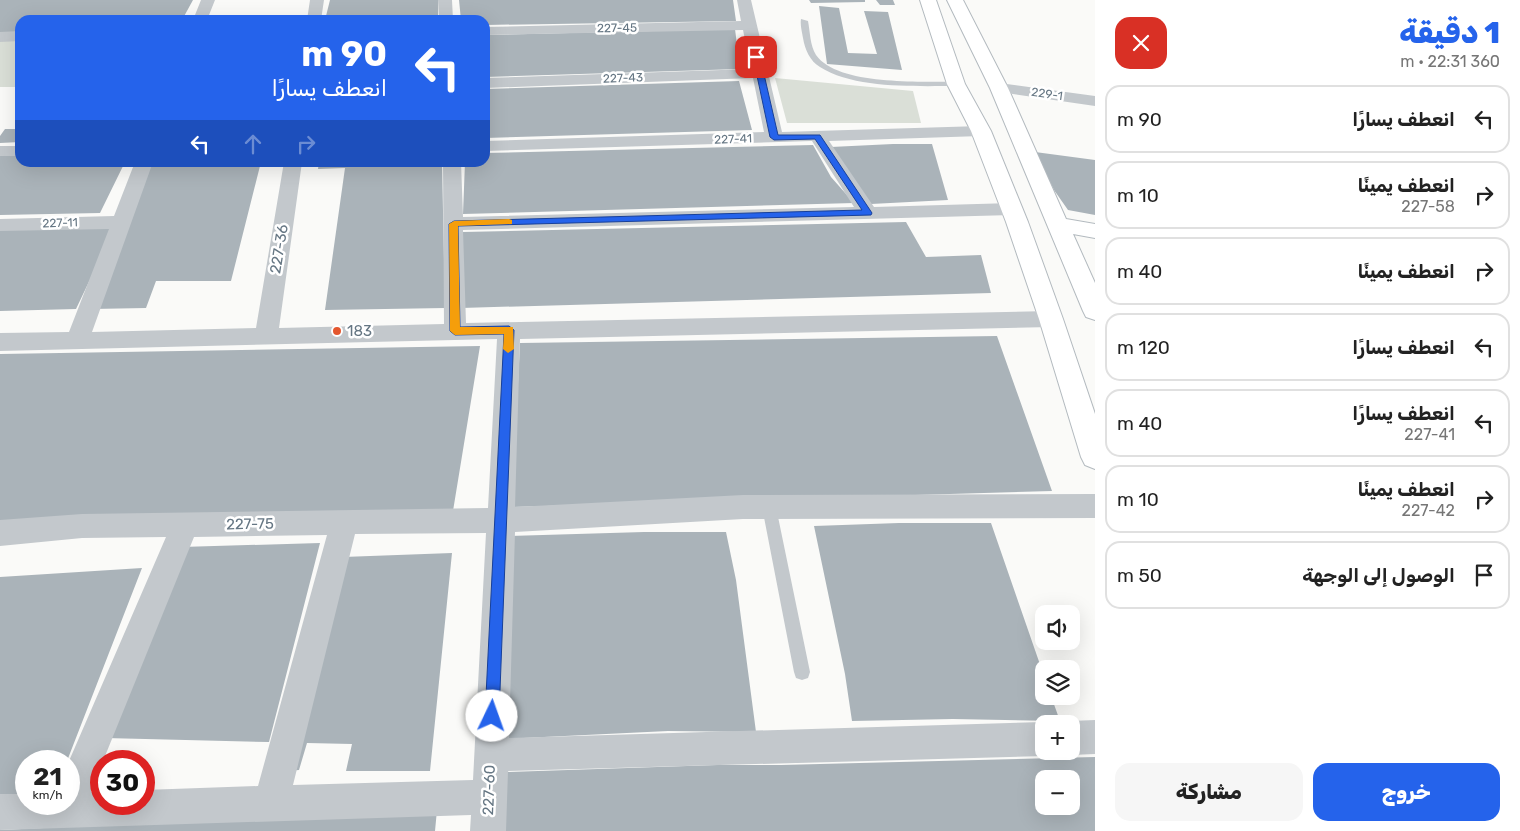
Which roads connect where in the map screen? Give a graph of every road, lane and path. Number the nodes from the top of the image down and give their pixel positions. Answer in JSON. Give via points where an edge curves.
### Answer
{"nodes":[{"id":1,"x":208,"y":0,"type":"edge"},
{"id":2,"x":318,"y":0,"type":"edge"},
{"id":3,"x":445,"y":0,"type":"edge"},
{"id":4,"x":744,"y":0,"type":"edge"},
{"id":5,"x":928,"y":1,"type":"edge"},
{"id":6,"x":956,"y":3,"type":"edge"},
{"id":7,"x":202,"y":15,"type":"edge"},
{"id":8,"x":315,"y":15,"type":"edge"},
{"id":9,"x":446,"y":15,"type":"edge"},
{"id":10,"x":804,"y":21,"type":"dead end"},
{"id":11,"x":749,"y":25,"type":"junction"},
{"id":12,"x":490,"y":31,"type":"edge"},
{"id":13,"x":15,"y":36,"type":"edge"},
{"id":14,"x":0,"y":37,"type":"edge"},
{"id":15,"x":760,"y":74,"type":"junction"},
{"id":16,"x":490,"y":83,"type":"edge"},
{"id":17,"x":956,"y":84,"type":"junction"},
{"id":18,"x":999,"y":88,"type":"junction"},
{"id":19,"x":1095,"y":101,"type":"edge"},
{"id":20,"x":981,"y":131,"type":"junction"},
{"id":21,"x":817,"y":136,"type":"junction"},
{"id":22,"x":774,"y":137,"type":"junction"},
{"id":23,"x":490,"y":146,"type":"edge"},
{"id":24,"x":0,"y":151,"type":"edge"},
{"id":25,"x":15,"y":151,"type":"edge"},
{"id":26,"x":142,"y":167,"type":"edge"},
{"id":27,"x":292,"y":167,"type":"edge"},
{"id":28,"x":452,"y":167,"type":"edge"},
{"id":29,"x":1012,"y":209,"type":"junction"},
{"id":30,"x":868,"y":213,"type":"junction"},
{"id":31,"x":120,"y":222,"type":"junction"},
{"id":32,"x":454,"y":224,"type":"junction"},
{"id":33,"x":0,"y":225,"type":"edge"},
{"id":34,"x":1059,"y":225,"type":"junction"},
{"id":35,"x":1095,"y":231,"type":"edge"},
{"id":36,"x":1093,"y":304,"type":"edge"},
{"id":37,"x":1051,"y":319,"type":"junction"},
{"id":38,"x":509,"y":330,"type":"junction"},
{"id":39,"x":455,"y":331,"type":"junction"},
{"id":40,"x":266,"y":336,"type":"junction"},
{"id":41,"x":77,"y":340,"type":"junction"},
{"id":42,"x":0,"y":342,"type":"edge"},
{"id":43,"x":1095,"y":458,"type":"edge"},
{"id":44,"x":1095,"y":506,"type":"edge"},
{"id":45,"x":769,"y":507,"type":"junction"},
{"id":46,"x":501,"y":520,"type":"junction"},
{"id":47,"x":344,"y":522,"type":"junction"},
{"id":48,"x":185,"y":525,"type":"junction"},
{"id":49,"x":0,"y":533,"type":"edge"},
{"id":50,"x":802,"y":672,"type":"dead end"},
{"id":51,"x":1095,"y":737,"type":"edge"},
{"id":52,"x":1080,"y":738,"type":"edge"},
{"id":53,"x":1035,"y":739,"type":"edge"},
{"id":54,"x":490,"y":755,"type":"junction"},
{"id":55,"x":80,"y":774,"type":"edge"},
{"id":56,"x":489,"y":797,"type":"junction"},
{"id":57,"x":271,"y":804,"type":"junction"},
{"id":58,"x":80,"y":805,"type":"edge"},
{"id":59,"x":15,"y":810,"type":"edge"},
{"id":60,"x":0,"y":812,"type":"edge"},
{"id":61,"x":488,"y":831,"type":"edge"}],
"edges":[{"from":1,"to":7,"type":"street"},
{"from":2,"to":8,"type":"street"},
{"from":3,"to":9,"type":"street"},
{"from":4,"to":11,"type":"street"},
{"from":5,"to":6,"type":"main road"},
{"from":5,"to":17,"type":"main road"},
{"from":6,"to":18,"type":"main road"},
{"from":10,"to":17,"type":"lane","via":[[811,54],[827,69],[871,81]]},
{"from":11,"to":12,"type":"street","name":"227-45"},
{"from":11,"to":15,"type":"street"},
{"from":13,"to":14,"type":"street"},
{"from":15,"to":16,"type":"street","name":"227-43"},
{"from":15,"to":22,"type":"street"},
{"from":17,"to":20,"type":"main road"},
{"from":18,"to":19,"type":"street","name":"229-1"},
{"from":18,"to":34,"type":"main road"},
{"from":20,"to":21,"type":"street","name":"227-41"},
{"from":20,"to":29,"type":"main road"},
{"from":21,"to":22,"type":"street","name":"227-41"},
{"from":21,"to":30,"type":"street"},
{"from":22,"to":23,"type":"street","name":"227-41"},
{"from":24,"to":25,"type":"street"},
{"from":26,"to":31,"type":"street"},
{"from":27,"to":40,"type":"street","name":"227-36"},
{"from":28,"to":32,"type":"street"},
{"from":29,"to":30,"type":"street"},
{"from":29,"to":37,"type":"main road"},
{"from":30,"to":32,"type":"street"},
{"from":31,"to":33,"type":"street","name":"227-11"},
{"from":31,"to":41,"type":"street"},
{"from":32,"to":39,"type":"street"},
{"from":34,"to":35,"type":"main road"},
{"from":34,"to":36,"type":"main road"},
{"from":37,"to":38,"type":"street"},
{"from":37,"to":43,"type":"main road"},
{"from":38,"to":39,"type":"street"},
{"from":38,"to":46,"type":"street","name":"227-60"},
{"from":39,"to":40,"type":"street"},
{"from":40,"to":41,"type":"street"},
{"from":41,"to":42,"type":"street"},
{"from":44,"to":45,"type":"street","name":"227-75"},
{"from":45,"to":46,"type":"street","name":"227-75"},
{"from":45,"to":50,"type":"lane"},
{"from":46,"to":47,"type":"street","name":"227-75"},
{"from":46,"to":54,"type":"street","name":"227-60"},
{"from":47,"to":48,"type":"street","name":"227-75"},
{"from":47,"to":57,"type":"street"},
{"from":48,"to":49,"type":"street","name":"227-75","via":[[82,526]]},
{"from":48,"to":55,"type":"street"},
{"from":51,"to":52,"type":"street"},
{"from":53,"to":54,"type":"street"},
{"from":54,"to":56,"type":"street","name":"227-60"},
{"from":56,"to":57,"type":"street"},
{"from":56,"to":61,"type":"street","name":"227-60"},
{"from":57,"to":58,"type":"street"},
{"from":59,"to":60,"type":"street"}]}
